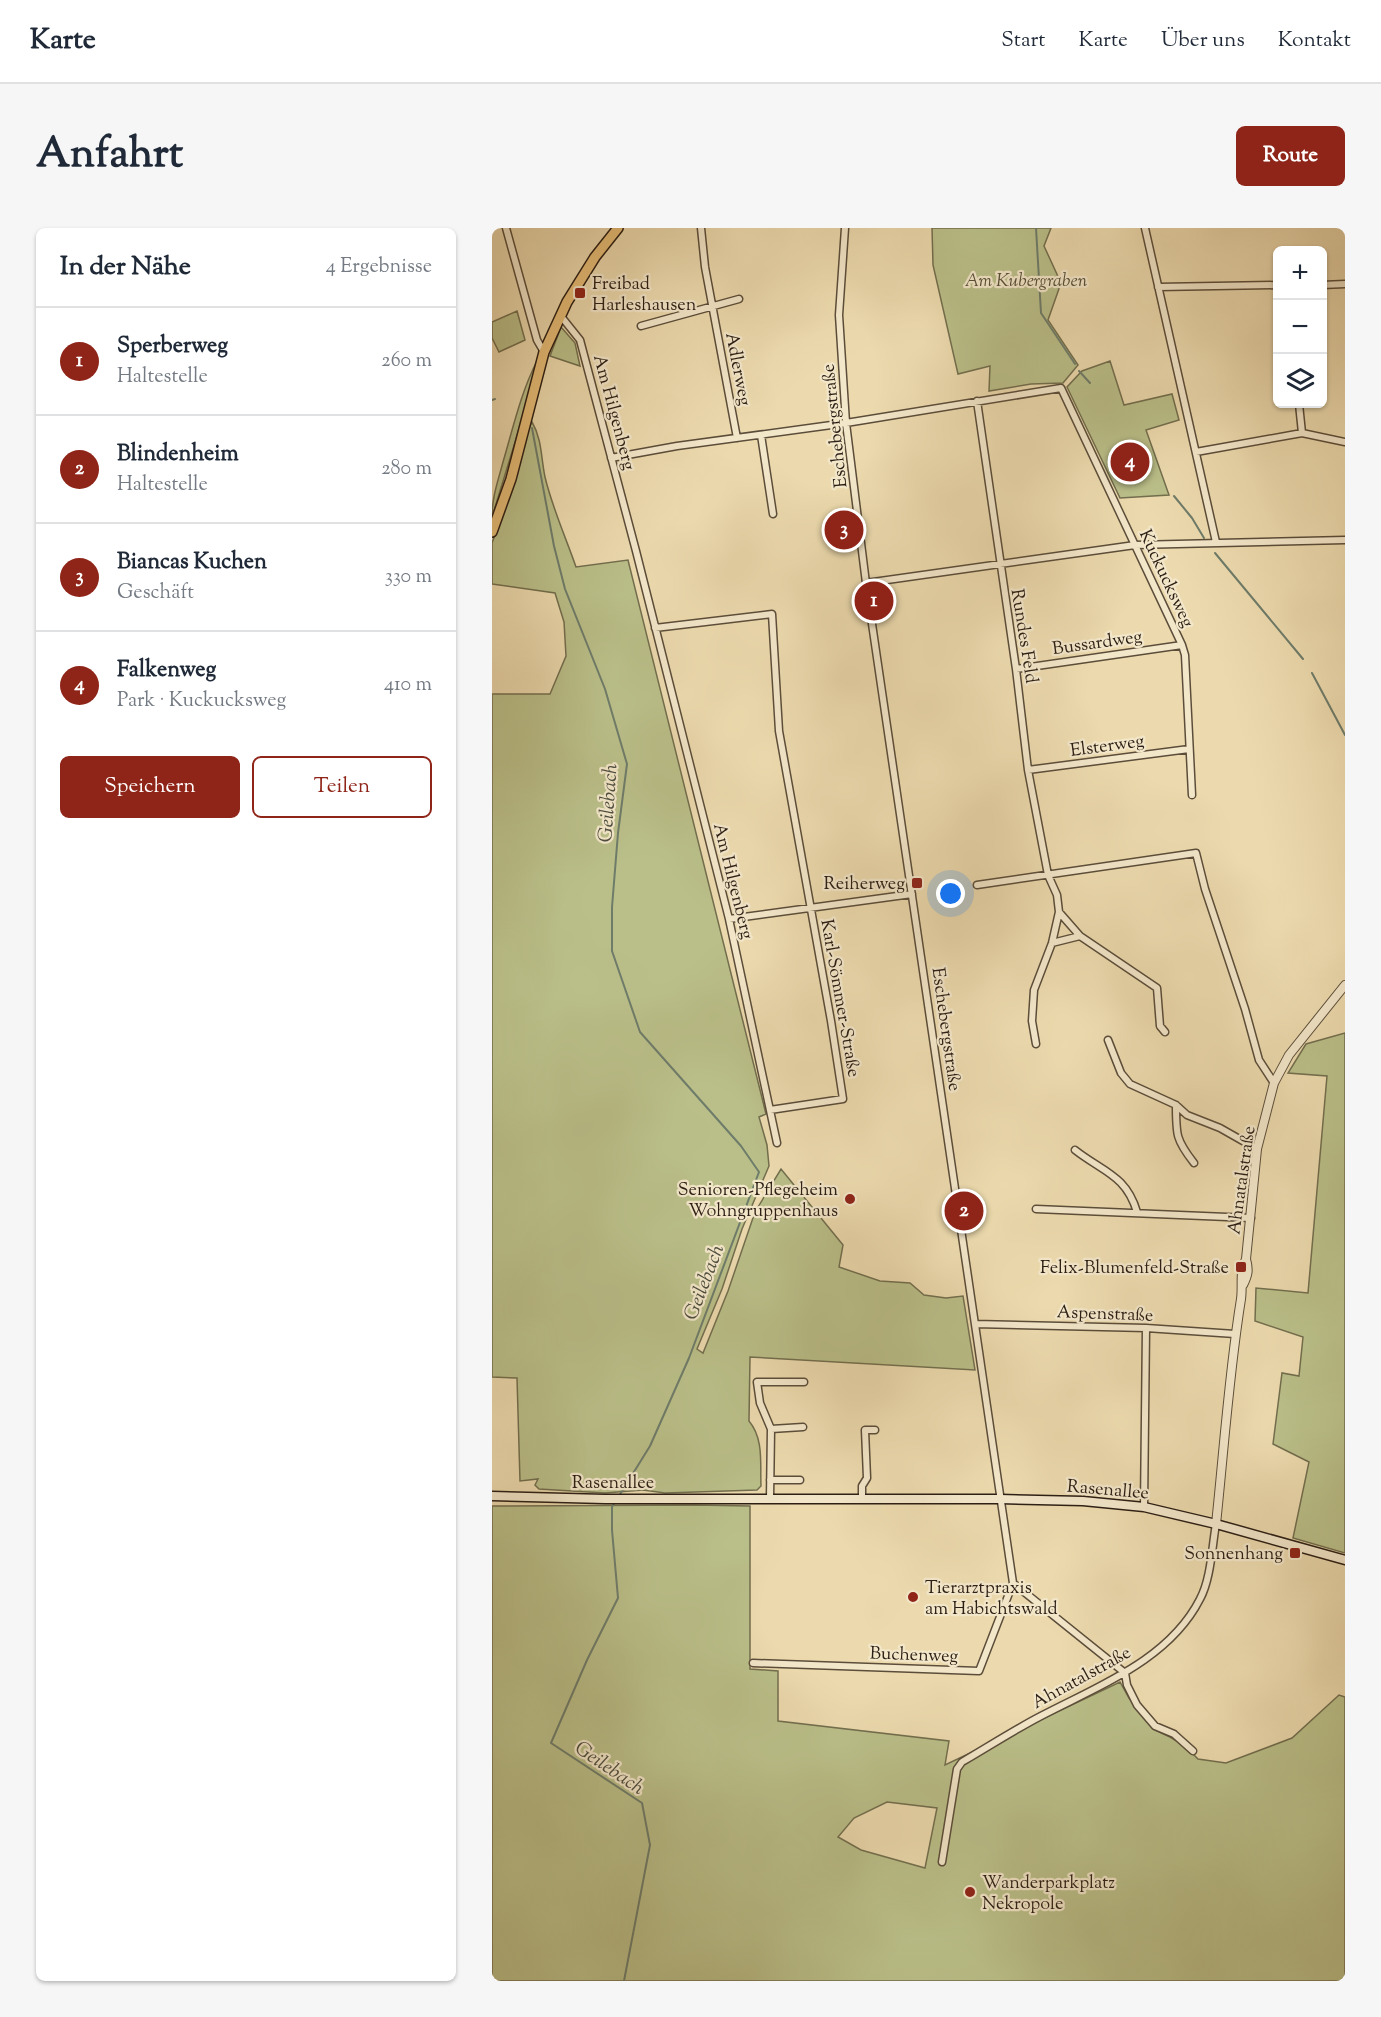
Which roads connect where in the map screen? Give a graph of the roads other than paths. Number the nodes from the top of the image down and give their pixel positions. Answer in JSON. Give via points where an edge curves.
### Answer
{"nodes":[{"id":1,"x":506,"y":228,"type":"edge"},
{"id":2,"x":618,"y":228,"type":"edge"},
{"id":3,"x":701,"y":228,"type":"edge"},
{"id":4,"x":845,"y":228,"type":"edge"},
{"id":5,"x":1145,"y":228,"type":"edge"},
{"id":6,"x":1345,"y":284,"type":"edge"},
{"id":7,"x":1273,"y":285,"type":"edge"},
{"id":8,"x":1327,"y":285,"type":"edge"},
{"id":9,"x":1158,"y":287,"type":"junction"},
{"id":10,"x":739,"y":299,"type":"dead end"},
{"id":11,"x":712,"y":305,"type":"junction"},
{"id":12,"x":560,"y":315,"type":"junction"},
{"id":13,"x":641,"y":326,"type":"dead end"},
{"id":14,"x":544,"y":352,"type":"junction"},
{"id":15,"x":977,"y":401,"type":"junction"},
{"id":16,"x":1299,"y":408,"type":"edge"},
{"id":17,"x":846,"y":423,"type":"junction"},
{"id":18,"x":1302,"y":433,"type":"junction"},
{"id":19,"x":761,"y":435,"type":"junction"},
{"id":20,"x":737,"y":438,"type":"junction"},
{"id":21,"x":1345,"y":442,"type":"edge"},
{"id":22,"x":1196,"y":452,"type":"junction"},
{"id":23,"x":611,"y":458,"type":"junction"},
{"id":24,"x":773,"y":514,"type":"dead end"},
{"id":25,"x":492,"y":532,"type":"edge"},
{"id":26,"x":1345,"y":540,"type":"edge"},
{"id":27,"x":1216,"y":542,"type":"junction"},
{"id":28,"x":1136,"y":545,"type":"junction"},
{"id":29,"x":999,"y":564,"type":"junction"},
{"id":30,"x":867,"y":583,"type":"junction"},
{"id":31,"x":655,"y":628,"type":"junction"},
{"id":32,"x":1182,"y":645,"type":"junction"},
{"id":33,"x":1016,"y":669,"type":"junction"},
{"id":34,"x":1189,"y":749,"type":"junction"},
{"id":35,"x":1028,"y":770,"type":"junction"},
{"id":36,"x":1192,"y":795,"type":"dead end"},
{"id":37,"x":1048,"y":875,"type":"junction"},
{"id":38,"x":977,"y":885,"type":"dead end"},
{"id":39,"x":912,"y":894,"type":"junction"},
{"id":40,"x":810,"y":907,"type":"junction"},
{"id":41,"x":1059,"y":912,"type":"junction"},
{"id":42,"x":729,"y":920,"type":"junction"},
{"id":43,"x":1080,"y":936,"type":"junction"},
{"id":44,"x":1052,"y":943,"type":"junction"},
{"id":45,"x":1345,"y":985,"type":"edge"},
{"id":46,"x":1165,"y":1032,"type":"dead end"},
{"id":47,"x":1108,"y":1040,"type":"dead end"},
{"id":48,"x":1035,"y":1044,"type":"dead end"},
{"id":49,"x":1274,"y":1083,"type":"junction"},
{"id":50,"x":1176,"y":1105,"type":"junction"},
{"id":51,"x":770,"y":1110,"type":"junction"},
{"id":52,"x":777,"y":1143,"type":"dead end"},
{"id":53,"x":1257,"y":1149,"type":"junction"},
{"id":54,"x":1075,"y":1150,"type":"dead end"},
{"id":55,"x":1194,"y":1163,"type":"dead end"},
{"id":56,"x":1036,"y":1209,"type":"dead end"},
{"id":57,"x":1137,"y":1212,"type":"junction"},
{"id":58,"x":1251,"y":1218,"type":"junction"},
{"id":59,"x":975,"y":1324,"type":"junction"},
{"id":60,"x":1146,"y":1328,"type":"junction"},
{"id":61,"x":1235,"y":1334,"type":"junction"},
{"id":62,"x":804,"y":1382,"type":"dead end"},
{"id":63,"x":803,"y":1427,"type":"dead end"},
{"id":64,"x":771,"y":1429,"type":"junction"},
{"id":65,"x":875,"y":1430,"type":"dead end"},
{"id":66,"x":770,"y":1480,"type":"junction"},
{"id":67,"x":800,"y":1480,"type":"dead end"},
{"id":68,"x":492,"y":1496,"type":"edge"},
{"id":69,"x":770,"y":1498,"type":"junction"},
{"id":70,"x":862,"y":1499,"type":"junction"},
{"id":71,"x":1000,"y":1499,"type":"junction"},
{"id":72,"x":1144,"y":1507,"type":"junction"},
{"id":73,"x":1216,"y":1524,"type":"junction"},
{"id":74,"x":1345,"y":1560,"type":"edge"},
{"id":75,"x":1013,"y":1583,"type":"junction"},
{"id":76,"x":753,"y":1663,"type":"dead end"},
{"id":77,"x":1125,"y":1673,"type":"junction"},
{"id":78,"x":1193,"y":1751,"type":"dead end"},
{"id":79,"x":942,"y":1863,"type":"dead end"}],
"edges":[{"from":1,"to":14,"type":"street","via":[[537,340]]},
{"from":2,"to":12,"type":"main road","via":[[595,257]]},
{"from":3,"to":11,"type":"street","name":"Adlerweg"},
{"from":4,"to":17,"type":"street","name":"Eschebergstraße","via":[[839,315]]},
{"from":5,"to":9,"type":"street"},
{"from":6,"to":8,"type":"street"},
{"from":7,"to":9,"type":"street"},
{"from":9,"to":22,"type":"street"},
{"from":10,"to":11,"type":"street"},
{"from":11,"to":13,"type":"street"},
{"from":11,"to":20,"type":"street","name":"Adlerweg"},
{"from":12,"to":14,"type":"main road"},
{"from":12,"to":23,"type":"street","name":"Am Hilgenberg","via":[[580,340]]},
{"from":14,"to":25,"type":"main road","via":[[511,479]]},
{"from":15,"to":17,"type":"street"},
{"from":15,"to":28,"type":"street","name":"Kuckucksweg","via":[[1061,388]]},
{"from":15,"to":29,"type":"street","name":"Rundes Feld"},
{"from":16,"to":18,"type":"street"},
{"from":17,"to":19,"type":"street"},
{"from":17,"to":30,"type":"street","name":"Eschebergstraße"},
{"from":18,"to":21,"type":"street"},
{"from":18,"to":22,"type":"street"},
{"from":19,"to":20,"type":"street"},
{"from":19,"to":24,"type":"street"},
{"from":20,"to":23,"type":"street"},
{"from":22,"to":27,"type":"street"},
{"from":23,"to":31,"type":"street","name":"Am Hilgenberg"},
{"from":26,"to":27,"type":"street"},
{"from":27,"to":28,"type":"street"},
{"from":28,"to":29,"type":"street"},
{"from":28,"to":32,"type":"street","name":"Kuckucksweg"},
{"from":29,"to":30,"type":"street"},
{"from":29,"to":33,"type":"street","name":"Rundes Feld"},
{"from":30,"to":39,"type":"street","name":"Eschebergstraße"},
{"from":31,"to":40,"type":"street","name":"Karl-Sömmer-Straße","via":[[772,614],[779,731]]},
{"from":31,"to":42,"type":"street","name":"Am Hilgenberg"},
{"from":32,"to":33,"type":"street","name":"Bussardweg"},
{"from":32,"to":34,"type":"street","name":"Kuckucksweg"},
{"from":33,"to":35,"type":"street","name":"Rundes Feld"},
{"from":34,"to":35,"type":"street","name":"Elsterweg"},
{"from":34,"to":36,"type":"street","name":"Kuckucksweg"},
{"from":35,"to":37,"type":"street","name":"Rundes Feld"},
{"from":37,"to":38,"type":"street"},
{"from":37,"to":41,"type":"street","name":"Rundes Feld"},
{"from":37,"to":49,"type":"street","via":[[1196,853],[1259,1060]]},
{"from":39,"to":40,"type":"street"},
{"from":39,"to":59,"type":"street","name":"Eschebergstraße"},
{"from":40,"to":42,"type":"street"},
{"from":40,"to":51,"type":"street","name":"Karl-Sömmer-Straße","via":[[843,1099]]},
{"from":41,"to":43,"type":"street"},
{"from":41,"to":44,"type":"street"},
{"from":42,"to":51,"type":"street","name":"Am Hilgenberg"},
{"from":43,"to":44,"type":"street"},
{"from":43,"to":46,"type":"street","via":[[1157,988],[1160,1026]]},
{"from":44,"to":48,"type":"street","via":[[1034,990]]},
{"from":45,"to":49,"type":"street","name":"Ahnatalstraße","via":[[1289,1055]]},
{"from":47,"to":50,"type":"street","via":[[1121,1073],[1130,1084]]},
{"from":49,"to":53,"type":"street","name":"Ahnatalstraße"},
{"from":50,"to":53,"type":"street","via":[[1186,1114]]},
{"from":50,"to":55,"type":"street","via":[[1179,1145]]},
{"from":51,"to":52,"type":"street","name":"Am Hilgenberg"},
{"from":53,"to":58,"type":"street","name":"Ahnatalstraße"},
{"from":54,"to":57,"type":"street","via":[[1115,1176],[1132,1196]]},
{"from":56,"to":57,"type":"street"},
{"from":57,"to":58,"type":"street"},
{"from":58,"to":61,"type":"street","name":"Ahnatalstraße","via":[[1248,1274]]},
{"from":59,"to":60,"type":"street","name":"Aspenstraße"},
{"from":59,"to":71,"type":"street","name":"Eschebergstraße"},
{"from":60,"to":61,"type":"street","name":"Aspenstraße"},
{"from":60,"to":72,"type":"street"},
{"from":61,"to":73,"type":"street","name":"Ahnatalstraße"},
{"from":62,"to":64,"type":"street","via":[[757,1382],[760,1403]]},
{"from":63,"to":64,"type":"street"},
{"from":64,"to":66,"type":"street"},
{"from":65,"to":70,"type":"street","via":[[865,1430],[867,1478],[862,1486]]},
{"from":66,"to":67,"type":"street"},
{"from":66,"to":69,"type":"street"},
{"from":68,"to":69,"type":"main road","name":"Rasenallee"},
{"from":69,"to":70,"type":"main road","name":"Rasenallee"},
{"from":70,"to":71,"type":"main road","name":"Rasenallee"},
{"from":71,"to":72,"type":"main road","name":"Rasenallee"},
{"from":71,"to":75,"type":"street","name":"Eschebergstraße"},
{"from":72,"to":73,"type":"main road","name":"Rasenallee"},
{"from":73,"to":74,"type":"main road","name":"Rasenallee"},
{"from":73,"to":77,"type":"street","name":"Ahnatalstraße","via":[[1201,1598],[1169,1640]]},
{"from":75,"to":76,"type":"street","name":"Buchenweg","via":[[980,1671]]},
{"from":75,"to":77,"type":"street"},
{"from":77,"to":78,"type":"street","via":[[1137,1705],[1155,1726],[1174,1734]]},
{"from":77,"to":79,"type":"street","name":"Ahnatalstraße","via":[[962,1762],[957,1769]]}]}
